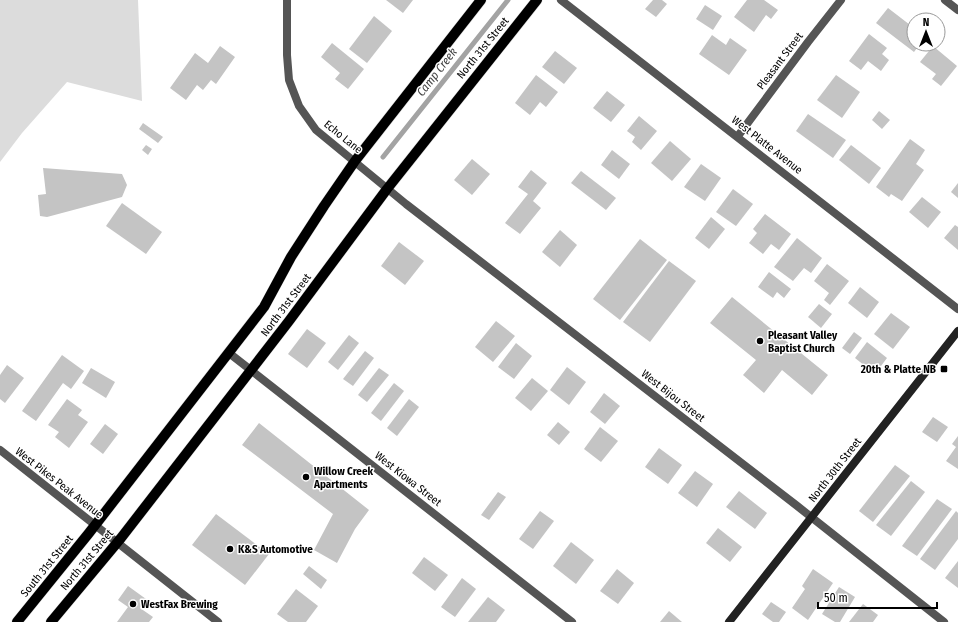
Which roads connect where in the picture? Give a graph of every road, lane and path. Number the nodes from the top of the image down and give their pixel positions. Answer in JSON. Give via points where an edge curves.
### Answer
{"nodes":[{"id":1,"x":287,"y":0,"type":"edge"},
{"id":2,"x":481,"y":0,"type":"edge"},
{"id":3,"x":537,"y":0,"type":"edge"},
{"id":4,"x":561,"y":0,"type":"edge"},
{"id":5,"x":841,"y":0,"type":"edge"},
{"id":6,"x":946,"y":0,"type":"edge"},
{"id":7,"x":958,"y":10,"type":"edge"},
{"id":8,"x":738,"y":136,"type":"junction"},
{"id":9,"x":355,"y":161,"type":"junction"},
{"id":10,"x":387,"y":189,"type":"junction"},
{"id":11,"x":958,"y":309,"type":"edge"},
{"id":12,"x":956,"y":336,"type":"edge"},
{"id":13,"x":229,"y":353,"type":"junction"},
{"id":14,"x":250,"y":369,"type":"junction"},
{"id":15,"x":0,"y":450,"type":"edge"},
{"id":16,"x":812,"y":518,"type":"junction"},
{"id":17,"x":96,"y":526,"type":"junction"},
{"id":18,"x":117,"y":543,"type":"junction"},
{"id":19,"x":17,"y":622,"type":"edge"},
{"id":20,"x":51,"y":622,"type":"edge"},
{"id":21,"x":218,"y":622,"type":"edge"},
{"id":22,"x":572,"y":622,"type":"edge"},
{"id":23,"x":729,"y":622,"type":"edge"},
{"id":24,"x":944,"y":622,"type":"edge"}],
"edges":[{"from":1,"to":9,"type":"street","name":"Echo Lane","via":[[289,80],[299,106],[316,130]]},
{"from":2,"to":9,"type":"main road","name":"North 31st Street"},
{"from":3,"to":10,"type":"main road","name":"North 31st Street"},
{"from":4,"to":8,"type":"street","name":"West Platte Avenue"},
{"from":5,"to":8,"type":"street","name":"Pleasant Street"},
{"from":6,"to":7,"type":"street"},
{"from":8,"to":11,"type":"street","name":"West Platte Avenue"},
{"from":9,"to":10,"type":"street","name":"Echo Lane"},
{"from":9,"to":13,"type":"main road","name":"North 31st Street","via":[[291,257],[264,307]]},
{"from":10,"to":14,"type":"main road","name":"North 31st Street"},
{"from":10,"to":16,"type":"street","name":"West Bijou Street"},
{"from":12,"to":16,"type":"main road","name":"North 30th Street"},
{"from":13,"to":14,"type":"street","name":"West Kiowa Street"},
{"from":13,"to":17,"type":"main road","name":"North 31st Street"},
{"from":14,"to":18,"type":"main road","name":"North 31st Street"},
{"from":14,"to":22,"type":"street","name":"West Kiowa Street"},
{"from":15,"to":17,"type":"street","name":"West Pikes Peak Avenue"},
{"from":16,"to":23,"type":"main road","name":"North 30th Street"},
{"from":16,"to":24,"type":"street","name":"West Bijou Street"},
{"from":17,"to":18,"type":"street","name":"West Pikes Peak Avenue"},
{"from":17,"to":19,"type":"main road","name":"South 31st Street"},
{"from":18,"to":20,"type":"main road","name":"North 31st Street"},
{"from":18,"to":21,"type":"street","name":"West Pikes Peak Avenue"}]}
